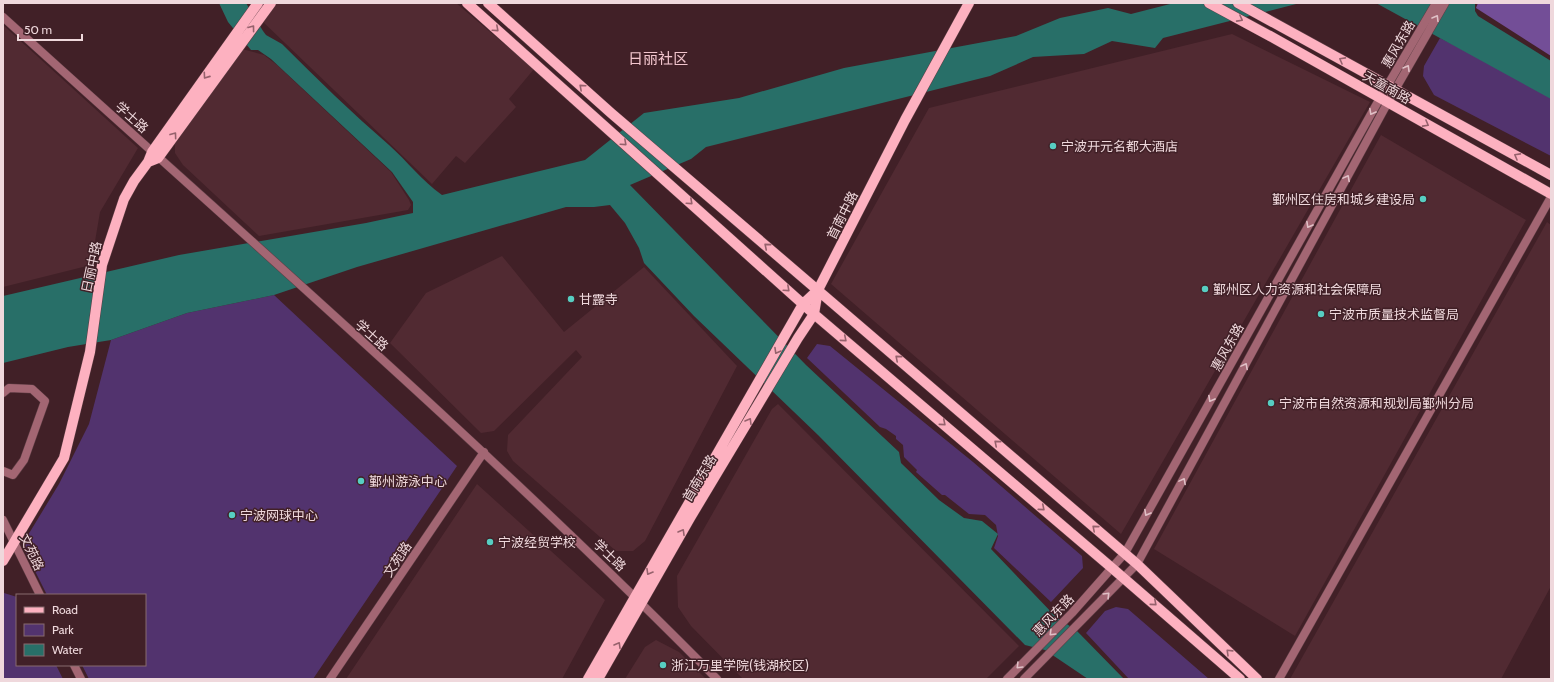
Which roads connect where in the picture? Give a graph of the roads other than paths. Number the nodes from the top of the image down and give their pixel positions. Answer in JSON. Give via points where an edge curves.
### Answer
{"nodes":[{"id":1,"x":258,"y":3,"type":"edge"},
{"id":2,"x":467,"y":3,"type":"edge"},
{"id":3,"x":488,"y":3,"type":"edge"},
{"id":4,"x":969,"y":3,"type":"edge"},
{"id":5,"x":1209,"y":3,"type":"edge"},
{"id":6,"x":1238,"y":3,"type":"edge"},
{"id":7,"x":1436,"y":3,"type":"edge"},
{"id":8,"x":1445,"y":3,"type":"edge"},
{"id":9,"x":270,"y":4,"type":"edge"},
{"id":10,"x":3,"y":16,"type":"edge"},
{"id":11,"x":1424,"y":31,"type":"junction"},
{"id":12,"x":232,"y":48,"type":"junction"},
{"id":13,"x":1391,"y":87,"type":"junction"},
{"id":14,"x":1384,"y":100,"type":"junction"},
{"id":15,"x":155,"y":155,"type":"junction"},
{"id":16,"x":1551,"y":175,"type":"edge"},
{"id":17,"x":1551,"y":196,"type":"edge"},
{"id":18,"x":818,"y":290,"type":"junction"},
{"id":19,"x":803,"y":304,"type":"junction"},
{"id":20,"x":814,"y":314,"type":"junction"},
{"id":21,"x":796,"y":318,"type":"joint"},
{"id":22,"x":3,"y":393,"type":"edge"},
{"id":23,"x":484,"y":452,"type":"junction"},
{"id":24,"x":3,"y":471,"type":"edge"},
{"id":25,"x":3,"y":520,"type":"edge"},
{"id":26,"x":14,"y":544,"type":"junction"},
{"id":27,"x":1125,"y":554,"type":"junction"},
{"id":28,"x":3,"y":561,"type":"edge"},
{"id":29,"x":1137,"y":564,"type":"junction"},
{"id":30,"x":1112,"y":568,"type":"junction"},
{"id":31,"x":1124,"y":578,"type":"junction"},
{"id":32,"x":39,"y":594,"type":"edge"},
{"id":33,"x":639,"y":600,"type":"junction"},
{"id":34,"x":74,"y":666,"type":"edge"},
{"id":35,"x":81,"y":679,"type":"edge"},
{"id":36,"x":330,"y":679,"type":"edge"},
{"id":37,"x":588,"y":679,"type":"edge"},
{"id":38,"x":598,"y":679,"type":"edge"},
{"id":39,"x":717,"y":679,"type":"edge"},
{"id":40,"x":1007,"y":679,"type":"edge"},
{"id":41,"x":1024,"y":679,"type":"edge"},
{"id":42,"x":1240,"y":679,"type":"edge"},
{"id":43,"x":1257,"y":679,"type":"edge"},
{"id":44,"x":1279,"y":679,"type":"edge"}],
"edges":[{"from":1,"to":12,"type":"main road","name":"日丽中路"},
{"from":2,"to":19,"type":"main road","one_way":true},
{"from":18,"to":3,"type":"main road","one_way":true,"via":[[611,113]]},
{"from":4,"to":18,"type":"main road","name":"首南中路","via":[[904,120]]},
{"from":5,"to":14,"type":"main road","name":"天童南路","one_way":true},
{"from":13,"to":6,"type":"main road","one_way":true},
{"from":7,"to":11,"type":"street","name":"惠风东路"},
{"from":11,"to":8,"type":"street","name":"惠风东路","one_way":true},
{"from":12,"to":9,"type":"main road","name":"日丽中路","one_way":true},
{"from":10,"to":15,"type":"street","name":"学士路"},
{"from":11,"to":13,"type":"street","name":"惠风东路"},
{"from":12,"to":15,"type":"main road","name":"日丽中路"},
{"from":13,"to":14,"type":"street","name":"惠风东路"},
{"from":16,"to":13,"type":"main road","one_way":true},
{"from":14,"to":17,"type":"main road","name":"天童南路","one_way":true},
{"from":14,"to":27,"type":"street","name":"惠风东路","one_way":true},
{"from":29,"to":14,"type":"street","name":"惠风东路","one_way":true},
{"from":15,"to":23,"type":"street","name":"学士路"},
{"from":15,"to":26,"type":"main road","name":"日丽中路","via":[[134,181],[124,199],[102,265],[90,352],[64,458]]},
{"from":17,"to":44,"type":"street"},
{"from":18,"to":19,"type":"main road","name":"首南中路"},
{"from":18,"to":20,"type":"main road","name":"首南东路"},
{"from":27,"to":18,"type":"main road","one_way":true},
{"from":19,"to":20,"type":"main road"},
{"from":19,"to":21,"type":"main road","name":"首南中路"},
{"from":20,"to":30,"type":"main road","one_way":true},
{"from":33,"to":20,"type":"main road","name":"首南东路","one_way":true},
{"from":21,"to":33,"type":"main road","name":"首南东路","one_way":true},
{"from":22,"to":24,"type":"street","via":[[9,388],[32,389],[45,401],[24,460],[13,475]]},
{"from":23,"to":33,"type":"street","name":"学士路"},
{"from":23,"to":36,"type":"street","name":"文苑路"},
{"from":25,"to":26,"type":"street","name":"文苑路"},
{"from":26,"to":28,"type":"main road","name":"日丽中路"},
{"from":26,"to":32,"type":"street","name":"文苑路"},
{"from":27,"to":29,"type":"main road"},
{"from":27,"to":30,"type":"street","name":"惠风东路"},
{"from":29,"to":31,"type":"street","name":"惠风东路"},
{"from":43,"to":29,"type":"main road","one_way":true},
{"from":30,"to":31,"type":"main road"},
{"from":30,"to":40,"type":"street","name":"惠风东路","one_way":true},
{"from":41,"to":31,"type":"street","name":"惠风东路","one_way":true},
{"from":31,"to":42,"type":"main road","one_way":true},
{"from":33,"to":37,"type":"main road","name":"首南东路"},
{"from":38,"to":33,"type":"main road","name":"首南东路","one_way":true},
{"from":33,"to":39,"type":"street","name":"学士路"},
{"from":34,"to":35,"type":"street"}]}
